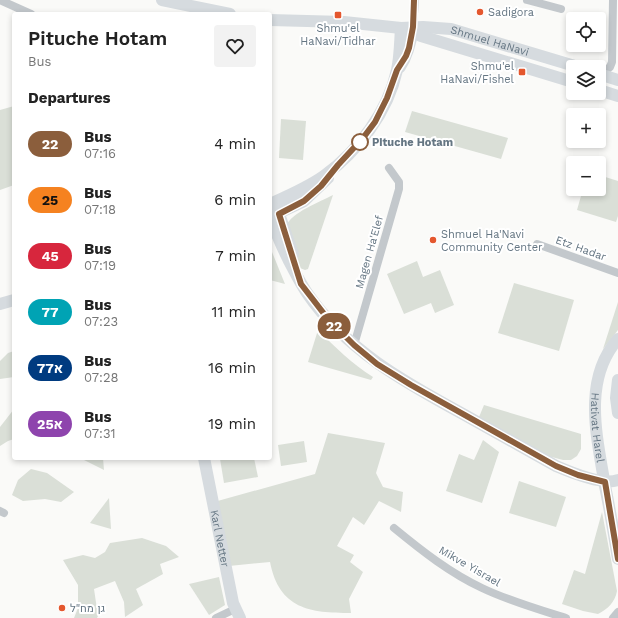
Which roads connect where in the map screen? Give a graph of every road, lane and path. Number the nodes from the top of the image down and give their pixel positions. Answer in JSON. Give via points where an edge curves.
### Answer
{"nodes":[{"id":1,"x":0,"y":0,"type":"edge"},
{"id":2,"x":162,"y":0,"type":"edge"},
{"id":3,"x":414,"y":0,"type":"edge"},
{"id":4,"x":529,"y":0,"type":"edge"},
{"id":5,"x":613,"y":0,"type":"edge"},
{"id":6,"x":192,"y":3,"type":"edge"},
{"id":7,"x":561,"y":9,"type":"dead end"},
{"id":8,"x":27,"y":12,"type":"edge"},
{"id":9,"x":223,"y":12,"type":"edge"},
{"id":10,"x":272,"y":20,"type":"edge"},
{"id":11,"x":409,"y":29,"type":"junction"},
{"id":12,"x":566,"y":63,"type":"edge"},
{"id":13,"x":606,"y":70,"type":"edge"},
{"id":14,"x":606,"y":76,"type":"edge"},
{"id":15,"x":566,"y":80,"type":"edge"},
{"id":16,"x":618,"y":80,"type":"edge"},
{"id":17,"x":606,"y":92,"type":"edge"},
{"id":18,"x":618,"y":96,"type":"edge"},
{"id":19,"x":338,"y":165,"type":"junction"},
{"id":20,"x":389,"y":168,"type":"dead end"},
{"id":21,"x":272,"y":203,"type":"edge"},
{"id":22,"x":273,"y":216,"type":"edge"},
{"id":23,"x":537,"y":244,"type":"dead end"},
{"id":24,"x":618,"y":273,"type":"edge"},
{"id":25,"x":12,"y":301,"type":"edge"},
{"id":26,"x":0,"y":304,"type":"edge"},
{"id":27,"x":618,"y":339,"type":"edge"},
{"id":28,"x":354,"y":345,"type":"junction"},
{"id":29,"x":618,"y":380,"type":"edge"},
{"id":30,"x":618,"y":413,"type":"edge"},
{"id":31,"x":204,"y":460,"type":"edge"},
{"id":32,"x":604,"y":478,"type":"junction"},
{"id":33,"x":618,"y":480,"type":"edge"},
{"id":34,"x":394,"y":528,"type":"dead end"},
{"id":35,"x":618,"y":558,"type":"edge"},
{"id":36,"x":618,"y":612,"type":"edge"},
{"id":37,"x":237,"y":614,"type":"edge"},
{"id":38,"x":216,"y":618,"type":"edge"},
{"id":39,"x":566,"y":618,"type":"edge"},
{"id":40,"x":613,"y":618,"type":"edge"}],
"edges":[{"from":1,"to":8,"type":"street"},
{"from":2,"to":6,"type":"street"},
{"from":3,"to":11,"type":"street"},
{"from":4,"to":7,"type":"street"},
{"from":5,"to":13,"type":"street","via":[[612,62]]},
{"from":6,"to":9,"type":"street"},
{"from":10,"to":11,"type":"street","name":"Shmuel HaNavi","via":[[344,22]]},
{"from":11,"to":12,"type":"street","name":"Shmuel HaNavi","via":[[451,29]]},
{"from":11,"to":15,"type":"street","name":"Shmuel HaNavi"},
{"from":11,"to":19,"type":"street","via":[[391,91],[375,122]]},
{"from":14,"to":16,"type":"street"},
{"from":17,"to":18,"type":"street"},
{"from":19,"to":21,"type":"street","via":[[306,187]]},
{"from":19,"to":22,"type":"street","via":[[313,194]]},
{"from":20,"to":28,"type":"street","name":"Magen Ha'Elef","via":[[399,182],[399,189]]},
{"from":22,"to":28,"type":"street","via":[[301,284],[328,319]]},
{"from":23,"to":24,"type":"street","name":"Etz Hadar"},
{"from":25,"to":26,"type":"street"},
{"from":27,"to":32,"type":"street","name":"Hativat Harel","via":[[601,368],[595,394]]},
{"from":28,"to":32,"type":"street","via":[[377,364],[411,385],[562,468],[578,475]]},
{"from":29,"to":30,"type":"street","name":"Hativat Harel"},
{"from":31,"to":37,"type":"street","name":"Karl Netter"},
{"from":32,"to":33,"type":"street","via":[[612,482]]},
{"from":32,"to":35,"type":"street","name":"Hativat Harel"},
{"from":34,"to":39,"type":"street","name":"Mikve Yisrael","via":[[422,551],[482,588],[515,602]]},
{"from":36,"to":40,"type":"street"},
{"from":37,"to":38,"type":"street"}]}
